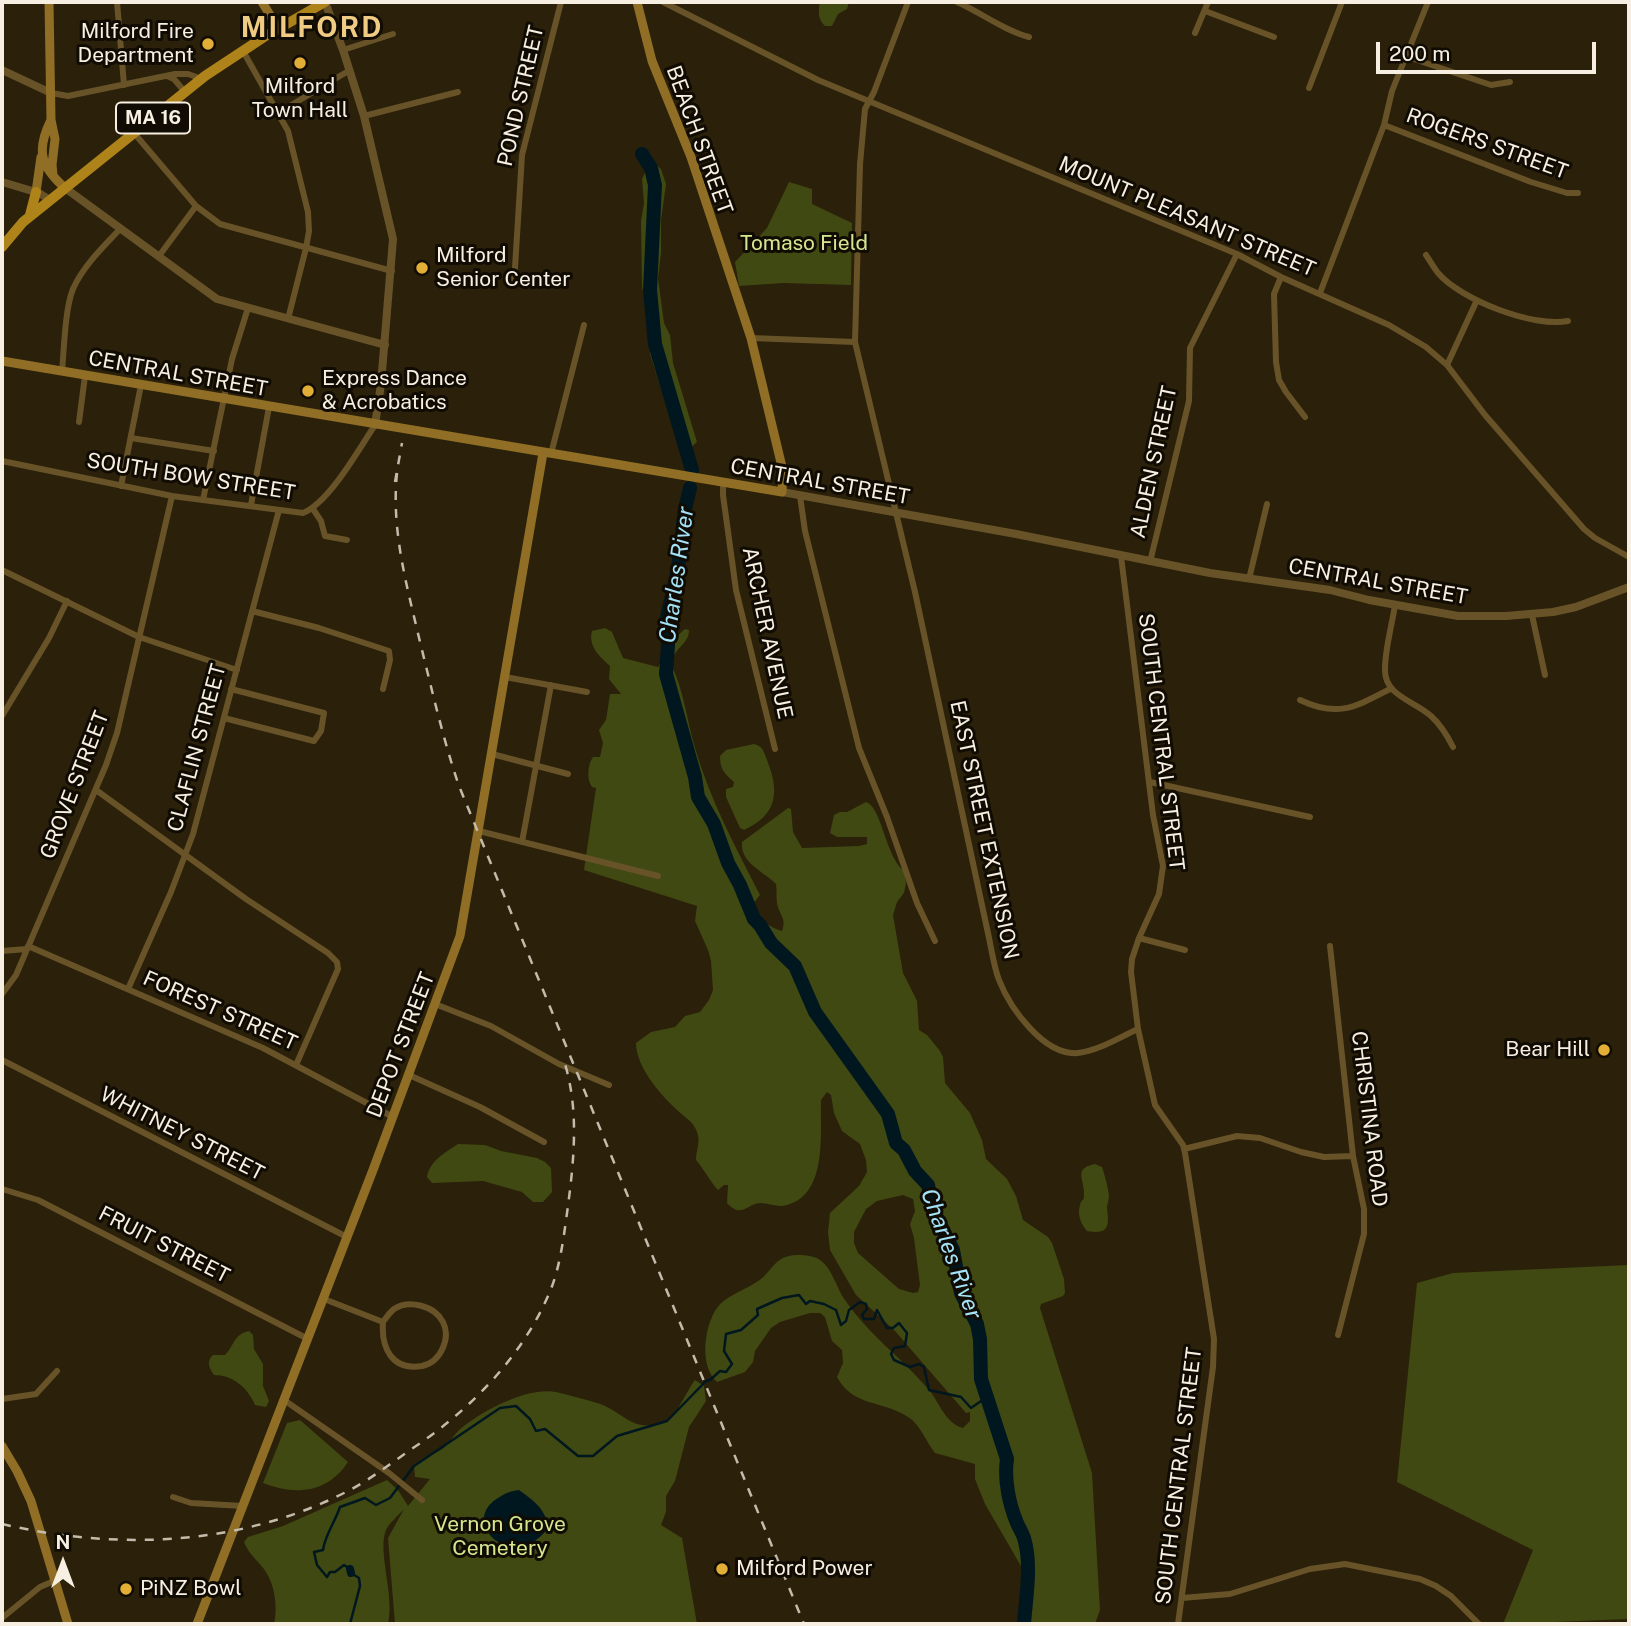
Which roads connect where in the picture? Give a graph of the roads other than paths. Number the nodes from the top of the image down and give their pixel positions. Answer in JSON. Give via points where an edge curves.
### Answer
{"nodes":[{"id":1,"x":49,"y":2,"type":"edge"},
{"id":2,"x":117,"y":2,"type":"edge"},
{"id":3,"x":262,"y":2,"type":"edge"},
{"id":4,"x":325,"y":2,"type":"edge"},
{"id":5,"x":561,"y":2,"type":"edge"},
{"id":6,"x":637,"y":2,"type":"edge"},
{"id":7,"x":663,"y":2,"type":"edge"},
{"id":8,"x":908,"y":2,"type":"edge"},
{"id":9,"x":957,"y":2,"type":"edge"},
{"id":10,"x":1208,"y":2,"type":"edge"},
{"id":11,"x":1342,"y":2,"type":"edge"},
{"id":12,"x":1428,"y":2,"type":"edge"},
{"id":13,"x":1205,"y":11,"type":"junction"},
{"id":14,"x":278,"y":28,"type":"junction"},
{"id":15,"x":1195,"y":33,"type":"dead end"},
{"id":16,"x":393,"y":34,"type":"dead end"},
{"id":17,"x":1029,"y":37,"type":"dead end"},
{"id":18,"x":1274,"y":37,"type":"dead end"},
{"id":19,"x":343,"y":50,"type":"junction"},
{"id":20,"x":243,"y":51,"type":"junction"},
{"id":21,"x":1405,"y":56,"type":"junction"},
{"id":22,"x":2,"y":70,"type":"edge"},
{"id":23,"x":350,"y":70,"type":"junction"},
{"id":24,"x":165,"y":76,"type":"junction"},
{"id":25,"x":202,"y":79,"type":"junction"},
{"id":26,"x":1510,"y":82,"type":"dead end"},
{"id":27,"x":124,"y":85,"type":"junction"},
{"id":28,"x":1309,"y":88,"type":"dead end"},
{"id":29,"x":185,"y":92,"type":"junction"},
{"id":30,"x":458,"y":92,"type":"dead end"},
{"id":31,"x":51,"y":93,"type":"junction"},
{"id":32,"x":868,"y":101,"type":"junction"},
{"id":33,"x":278,"y":113,"type":"junction"},
{"id":34,"x":364,"y":116,"type":"junction"},
{"id":35,"x":51,"y":120,"type":"junction"},
{"id":36,"x":1384,"y":125,"type":"junction"},
{"id":37,"x":134,"y":133,"type":"junction"},
{"id":38,"x":42,"y":151,"type":"junction"},
{"id":39,"x":53,"y":175,"type":"junction"},
{"id":40,"x":2,"y":183,"type":"edge"},
{"id":41,"x":65,"y":188,"type":"junction"},
{"id":42,"x":36,"y":192,"type":"junction"},
{"id":43,"x":1578,"y":193,"type":"dead end"},
{"id":44,"x":50,"y":200,"type":"junction"},
{"id":45,"x":196,"y":206,"type":"junction"},
{"id":46,"x":30,"y":216,"type":"junction"},
{"id":47,"x":121,"y":228,"type":"junction"},
{"id":48,"x":2,"y":247,"type":"edge"},
{"id":49,"x":306,"y":248,"type":"junction"},
{"id":50,"x":1237,"y":254,"type":"junction"},
{"id":51,"x":159,"y":256,"type":"junction"},
{"id":52,"x":1426,"y":256,"type":"dead end"},
{"id":53,"x":392,"y":271,"type":"junction"},
{"id":54,"x":1282,"y":277,"type":"junction"},
{"id":55,"x":514,"y":284,"type":"dead end"},
{"id":56,"x":1320,"y":293,"type":"junction"},
{"id":57,"x":1477,"y":300,"type":"junction"},
{"id":58,"x":248,"y":308,"type":"junction"},
{"id":59,"x":288,"y":319,"type":"junction"},
{"id":60,"x":1568,"y":321,"type":"dead end"},
{"id":61,"x":584,"y":325,"type":"dead end"},
{"id":62,"x":751,"y":338,"type":"junction"},
{"id":63,"x":855,"y":342,"type":"junction"},
{"id":64,"x":385,"y":345,"type":"junction"},
{"id":65,"x":2,"y":361,"type":"edge"},
{"id":66,"x":1447,"y":365,"type":"junction"},
{"id":67,"x":62,"y":372,"type":"junction"},
{"id":68,"x":85,"y":376,"type":"junction"},
{"id":69,"x":141,"y":385,"type":"junction"},
{"id":70,"x":224,"y":399,"type":"junction"},
{"id":71,"x":269,"y":407,"type":"junction"},
{"id":72,"x":1305,"y":417,"type":"dead end"},
{"id":73,"x":79,"y":422,"type":"dead end"},
{"id":74,"x":375,"y":425,"type":"junction"},
{"id":75,"x":131,"y":438,"type":"junction"},
{"id":76,"x":214,"y":451,"type":"junction"},
{"id":77,"x":547,"y":453,"type":"junction"},
{"id":78,"x":2,"y":461,"type":"edge"},
{"id":79,"x":723,"y":483,"type":"junction"},
{"id":80,"x":121,"y":486,"type":"junction"},
{"id":81,"x":782,"y":492,"type":"junction"},
{"id":82,"x":172,"y":496,"type":"junction"},
{"id":83,"x":800,"y":496,"type":"junction"},
{"id":84,"x":203,"y":500,"type":"junction"},
{"id":85,"x":1267,"y":504,"type":"dead end"},
{"id":86,"x":251,"y":505,"type":"junction"},
{"id":87,"x":313,"y":509,"type":"junction"},
{"id":88,"x":279,"y":510,"type":"junction"},
{"id":89,"x":895,"y":513,"type":"junction"},
{"id":90,"x":347,"y":540,"type":"dead end"},
{"id":91,"x":1121,"y":556,"type":"junction"},
{"id":92,"x":1629,"y":557,"type":"edge"},
{"id":93,"x":1150,"y":562,"type":"junction"},
{"id":94,"x":2,"y":570,"type":"edge"},
{"id":95,"x":1249,"y":579,"type":"junction"},
{"id":96,"x":1629,"y":587,"type":"edge"},
{"id":97,"x":67,"y":601,"type":"junction"},
{"id":98,"x":1395,"y":605,"type":"junction"},
{"id":99,"x":252,"y":611,"type":"junction"},
{"id":100,"x":1532,"y":615,"type":"junction"},
{"id":101,"x":139,"y":637,"type":"junction"},
{"id":102,"x":237,"y":670,"type":"junction"},
{"id":103,"x":1545,"y":675,"type":"dead end"},
{"id":104,"x":505,"y":677,"type":"junction"},
{"id":105,"x":551,"y":685,"type":"junction"},
{"id":106,"x":231,"y":689,"type":"junction"},
{"id":107,"x":383,"y":689,"type":"dead end"},
{"id":108,"x":1390,"y":689,"type":"junction"},
{"id":109,"x":587,"y":692,"type":"dead end"},
{"id":110,"x":1300,"y":700,"type":"dead end"},
{"id":111,"x":2,"y":716,"type":"edge"},
{"id":112,"x":224,"y":718,"type":"junction"},
{"id":113,"x":1453,"y":747,"type":"dead end"},
{"id":114,"x":775,"y":749,"type":"dead end"},
{"id":115,"x":492,"y":754,"type":"junction"},
{"id":116,"x":536,"y":765,"type":"junction"},
{"id":117,"x":568,"y":774,"type":"dead end"},
{"id":118,"x":1150,"y":782,"type":"junction"},
{"id":119,"x":96,"y":790,"type":"junction"},
{"id":120,"x":1310,"y":817,"type":"dead end"},
{"id":121,"x":479,"y":831,"type":"junction"},
{"id":122,"x":522,"y":842,"type":"junction"},
{"id":123,"x":186,"y":855,"type":"junction"},
{"id":124,"x":658,"y":876,"type":"dead end"},
{"id":125,"x":1139,"y":938,"type":"junction"},
{"id":126,"x":936,"y":940,"type":"dead end"},
{"id":127,"x":1330,"y":946,"type":"dead end"},
{"id":128,"x":28,"y":948,"type":"junction"},
{"id":129,"x":1185,"y":950,"type":"dead end"},
{"id":130,"x":2,"y":951,"type":"edge"},
{"id":131,"x":128,"y":989,"type":"junction"},
{"id":132,"x":2,"y":994,"type":"edge"},
{"id":133,"x":435,"y":1004,"type":"junction"},
{"id":134,"x":1138,"y":1029,"type":"junction"},
{"id":135,"x":2,"y":1060,"type":"edge"},
{"id":136,"x":296,"y":1065,"type":"junction"},
{"id":137,"x":409,"y":1075,"type":"junction"},
{"id":138,"x":609,"y":1085,"type":"dead end"},
{"id":139,"x":393,"y":1117,"type":"junction"},
{"id":140,"x":544,"y":1142,"type":"dead end"},
{"id":141,"x":1184,"y":1149,"type":"junction"},
{"id":142,"x":1353,"y":1156,"type":"junction"},
{"id":143,"x":2,"y":1189,"type":"edge"},
{"id":144,"x":347,"y":1237,"type":"junction"},
{"id":145,"x":324,"y":1299,"type":"junction"},
{"id":146,"x":383,"y":1322,"type":"junction"},
{"id":147,"x":1338,"y":1335,"type":"dead end"},
{"id":148,"x":308,"y":1339,"type":"junction"},
{"id":149,"x":57,"y":1371,"type":"dead end"},
{"id":150,"x":2,"y":1399,"type":"edge"},
{"id":151,"x":284,"y":1400,"type":"junction"},
{"id":152,"x":2,"y":1446,"type":"edge"},
{"id":153,"x":173,"y":1497,"type":"dead end"},
{"id":154,"x":422,"y":1500,"type":"dead end"},
{"id":155,"x":243,"y":1506,"type":"junction"},
{"id":156,"x":54,"y":1581,"type":"junction"},
{"id":157,"x":1182,"y":1598,"type":"junction"},
{"id":158,"x":2,"y":1618,"type":"edge"},
{"id":159,"x":67,"y":1621,"type":"edge"},
{"id":160,"x":197,"y":1624,"type":"edge"},
{"id":161,"x":1178,"y":1624,"type":"edge"},
{"id":162,"x":1479,"y":1624,"type":"edge"}],
"edges":[{"from":1,"to":31,"type":"main road"},
{"from":2,"to":27,"type":"street"},
{"from":3,"to":14,"type":"main road"},
{"from":4,"to":14,"type":"main road","number":"MA 16"},
{"from":4,"to":19,"type":"street"},
{"from":5,"to":55,"type":"street","name":"POND STREET","via":[[522,155]]},
{"from":6,"to":62,"type":"main road","name":"BEACH STREET","via":[[652,61],[687,144]]},
{"from":7,"to":32,"type":"street","name":"MOUNT PLEASANT STREET"},
{"from":8,"to":32,"type":"street","name":"EAST STREET EXTENSION"},
{"from":9,"to":17,"type":"street","via":[[1009,32]]},
{"from":10,"to":13,"type":"street"},
{"from":11,"to":28,"type":"street"},
{"from":12,"to":21,"type":"street"},
{"from":13,"to":15,"type":"street"},
{"from":13,"to":18,"type":"street"},
{"from":14,"to":20,"type":"main road","number":"MA 16"},
{"from":16,"to":19,"type":"street"},
{"from":19,"to":23,"type":"street"},
{"from":20,"to":25,"type":"main road","number":"MA 16"},
{"from":20,"to":33,"type":"street"},
{"from":21,"to":26,"type":"street","via":[[1491,85]]},
{"from":21,"to":36,"type":"street"},
{"from":22,"to":31,"type":"street"},
{"from":23,"to":33,"type":"street"},
{"from":23,"to":34,"type":"street"},
{"from":24,"to":25,"type":"street"},
{"from":24,"to":27,"type":"street"},
{"from":24,"to":29,"type":"street"},
{"from":25,"to":29,"type":"main road","number":"MA 16"},
{"from":27,"to":31,"type":"street","via":[[68,96]]},
{"from":29,"to":37,"type":"main road","number":"MA 16"},
{"from":30,"to":34,"type":"street"},
{"from":31,"to":35,"type":"main road"},
{"from":32,"to":50,"type":"street","name":"MOUNT PLEASANT STREET"},
{"from":32,"to":63,"type":"street","name":"EAST STREET EXTENSION","via":[[860,164]]},
{"from":33,"to":49,"type":"street","via":[[288,131],[308,212]]},
{"from":34,"to":53,"type":"street","via":[[393,239]]},
{"from":35,"to":38,"type":"main road"},
{"from":35,"to":39,"type":"main road"},
{"from":36,"to":43,"type":"street","name":"ROGERS STREET","via":[[1531,182]]},
{"from":36,"to":56,"type":"street"},
{"from":37,"to":41,"type":"main road","number":"MA 16"},
{"from":37,"to":45,"type":"street"},
{"from":38,"to":39,"type":"main road","via":[[43,164]]},
{"from":38,"to":42,"type":"main road"},
{"from":39,"to":41,"type":"main road"},
{"from":40,"to":42,"type":"street"},
{"from":41,"to":44,"type":"main road","number":"MA 16"},
{"from":41,"to":47,"type":"street"},
{"from":42,"to":44,"type":"street"},
{"from":42,"to":46,"type":"main road"},
{"from":44,"to":46,"type":"main road","number":"MA 16"},
{"from":45,"to":49,"type":"street","via":[[225,227]]},
{"from":45,"to":51,"type":"street"},
{"from":46,"to":48,"type":"main road","number":"MA 16"},
{"from":47,"to":51,"type":"street"},
{"from":47,"to":67,"type":"street","via":[[73,289]]},
{"from":49,"to":53,"type":"street"},
{"from":49,"to":59,"type":"street"},
{"from":50,"to":54,"type":"street","name":"MOUNT PLEASANT STREET"},
{"from":50,"to":93,"type":"street","name":"ALDEN STREET","via":[[1190,348],[1189,401]]},
{"from":51,"to":58,"type":"street","via":[[217,299]]},
{"from":52,"to":57,"type":"street","via":[[1439,275]]},
{"from":53,"to":64,"type":"street"},
{"from":54,"to":56,"type":"street","name":"MOUNT PLEASANT STREET"},
{"from":54,"to":72,"type":"street","via":[[1274,293],[1276,362],[1279,380]]},
{"from":56,"to":66,"type":"street","name":"MOUNT PLEASANT STREET","via":[[1409,335]]},
{"from":57,"to":60,"type":"street","via":[[1531,320]]},
{"from":57,"to":66,"type":"street"},
{"from":58,"to":59,"type":"street"},
{"from":58,"to":70,"type":"street"},
{"from":59,"to":64,"type":"street"},
{"from":61,"to":77,"type":"street"},
{"from":62,"to":63,"type":"street"},
{"from":62,"to":81,"type":"main road","name":"BEACH STREET","via":[[783,471]]},
{"from":63,"to":89,"type":"street","name":"EAST STREET EXTENSION"},
{"from":64,"to":74,"type":"street"},
{"from":65,"to":67,"type":"main road","name":"CENTRAL STREET"},
{"from":66,"to":92,"type":"street","name":"MOUNT PLEASANT STREET","via":[[1577,522]]},
{"from":67,"to":68,"type":"main road","name":"CENTRAL STREET"},
{"from":68,"to":69,"type":"main road","name":"CENTRAL STREET"},
{"from":68,"to":73,"type":"street"},
{"from":69,"to":70,"type":"main road","name":"CENTRAL STREET"},
{"from":69,"to":75,"type":"street"},
{"from":70,"to":71,"type":"main road","name":"CENTRAL STREET"},
{"from":70,"to":76,"type":"street"},
{"from":71,"to":74,"type":"main road","name":"CENTRAL STREET"},
{"from":71,"to":86,"type":"street"},
{"from":74,"to":77,"type":"main road","name":"CENTRAL STREET"},
{"from":74,"to":87,"type":"street","name":"SOUTH BOW STREET"},
{"from":75,"to":76,"type":"street"},
{"from":75,"to":80,"type":"street"},
{"from":76,"to":84,"type":"street"},
{"from":77,"to":79,"type":"main road","name":"CENTRAL STREET"},
{"from":77,"to":104,"type":"main road","name":"DEPOT STREET"},
{"from":78,"to":80,"type":"street","name":"SOUTH BOW STREET"},
{"from":79,"to":81,"type":"main road","name":"CENTRAL STREET"},
{"from":79,"to":114,"type":"street","name":"ARCHER AVENUE","via":[[736,590]]},
{"from":80,"to":82,"type":"street","name":"SOUTH BOW STREET"},
{"from":81,"to":83,"type":"street","name":"CENTRAL STREET"},
{"from":82,"to":84,"type":"street","name":"SOUTH BOW STREET"},
{"from":82,"to":101,"type":"street","name":"GROVE STREET"},
{"from":83,"to":89,"type":"street","name":"CENTRAL STREET"},
{"from":83,"to":126,"type":"street","via":[[859,748],[917,903]]},
{"from":84,"to":86,"type":"street","name":"SOUTH BOW STREET"},
{"from":85,"to":95,"type":"street"},
{"from":86,"to":88,"type":"street","name":"SOUTH BOW STREET"},
{"from":87,"to":88,"type":"street","name":"SOUTH BOW STREET","via":[[303,513]]},
{"from":87,"to":90,"type":"street","via":[[325,536]]},
{"from":88,"to":99,"type":"street","name":"CLAFLIN STREET"},
{"from":89,"to":91,"type":"street","name":"CENTRAL STREET"},
{"from":89,"to":134,"type":"street","name":"EAST STREET EXTENSION","via":[[1005,993],[1035,1033],[1065,1052],[1091,1050]]},
{"from":91,"to":93,"type":"street","name":"CENTRAL STREET"},
{"from":91,"to":118,"type":"street","name":"SOUTH CENTRAL STREET"},
{"from":93,"to":95,"type":"street","name":"CENTRAL STREET"},
{"from":94,"to":97,"type":"street"},
{"from":95,"to":98,"type":"street","name":"CENTRAL STREET"},
{"from":96,"to":100,"type":"street","name":"CENTRAL STREET","via":[[1576,607]]},
{"from":97,"to":101,"type":"street"},
{"from":97,"to":111,"type":"street"},
{"from":98,"to":100,"type":"street","name":"CENTRAL STREET","via":[[1458,616]]},
{"from":98,"to":108,"type":"street","via":[[1384,670]]},
{"from":99,"to":102,"type":"street","name":"CLAFLIN STREET"},
{"from":99,"to":107,"type":"street","via":[[389,651]]},
{"from":100,"to":103,"type":"street"},
{"from":101,"to":102,"type":"street"},
{"from":101,"to":119,"type":"street","name":"GROVE STREET","via":[[117,733]]},
{"from":102,"to":106,"type":"street","name":"CLAFLIN STREET"},
{"from":104,"to":105,"type":"street"},
{"from":104,"to":115,"type":"main road","name":"DEPOT STREET"},
{"from":105,"to":109,"type":"street"},
{"from":105,"to":116,"type":"street"},
{"from":106,"to":112,"type":"street","name":"CLAFLIN STREET"},
{"from":106,"to":112,"type":"street","via":[[324,713],[321,731],[314,741]]},
{"from":108,"to":110,"type":"street","via":[[1341,710]]},
{"from":108,"to":113,"type":"street","via":[[1428,713]]},
{"from":112,"to":123,"type":"street","name":"CLAFLIN STREET"},
{"from":115,"to":116,"type":"street"},
{"from":115,"to":121,"type":"main road","name":"DEPOT STREET"},
{"from":116,"to":117,"type":"street"},
{"from":116,"to":122,"type":"street"},
{"from":118,"to":120,"type":"street"},
{"from":118,"to":125,"type":"street","name":"SOUTH CENTRAL STREET","via":[[1163,866],[1154,908]]},
{"from":119,"to":123,"type":"street"},
{"from":119,"to":128,"type":"street","name":"GROVE STREET"},
{"from":121,"to":122,"type":"street"},
{"from":121,"to":133,"type":"main road","name":"DEPOT STREET","via":[[462,930]]},
{"from":122,"to":124,"type":"street"},
{"from":123,"to":131,"type":"street","name":"CLAFLIN STREET"},
{"from":123,"to":136,"type":"street","via":[[328,953],[337,964],[330,991]]},
{"from":125,"to":129,"type":"street"},
{"from":125,"to":134,"type":"street","name":"SOUTH CENTRAL STREET","via":[[1131,972]]},
{"from":127,"to":142,"type":"street","name":"CHRISTINA ROAD"},
{"from":128,"to":130,"type":"street","name":"FOREST STREET"},
{"from":128,"to":131,"type":"street","name":"FOREST STREET"},
{"from":128,"to":132,"type":"street","name":"GROVE STREET"},
{"from":131,"to":136,"type":"street","name":"FOREST STREET"},
{"from":133,"to":137,"type":"main road","name":"DEPOT STREET"},
{"from":133,"to":138,"type":"street","via":[[491,1026],[555,1062]]},
{"from":134,"to":141,"type":"street","name":"SOUTH CENTRAL STREET","via":[[1155,1105]]},
{"from":135,"to":144,"type":"street","name":"WHITNEY STREET"},
{"from":136,"to":139,"type":"street","name":"FOREST STREET"},
{"from":137,"to":139,"type":"main road","name":"DEPOT STREET"},
{"from":137,"to":140,"type":"street"},
{"from":139,"to":144,"type":"main road","name":"DEPOT STREET"},
{"from":141,"to":142,"type":"street","via":[[1237,1136],[1324,1157]]},
{"from":141,"to":157,"type":"street","name":"SOUTH CENTRAL STREET","via":[[1214,1350]]},
{"from":142,"to":147,"type":"street","name":"CHRISTINA ROAD","via":[[1364,1234]]},
{"from":143,"to":148,"type":"street","name":"FRUIT STREET","via":[[38,1200]]},
{"from":144,"to":145,"type":"main road","name":"DEPOT STREET"},
{"from":145,"to":146,"type":"street"},
{"from":145,"to":148,"type":"main road","name":"DEPOT STREET"},
{"from":146,"to":146,"type":"street","via":[[387,1353],[400,1364],[423,1366],[443,1349],[443,1322],[427,1308],[401,1306]]},
{"from":148,"to":151,"type":"main road","name":"DEPOT STREET"},
{"from":149,"to":150,"type":"street","via":[[36,1394]]},
{"from":151,"to":154,"type":"street"},
{"from":151,"to":155,"type":"main road","name":"DEPOT STREET"},
{"from":152,"to":156,"type":"main road","via":[[31,1501]]},
{"from":153,"to":155,"type":"street","via":[[191,1503]]},
{"from":155,"to":160,"type":"main road","name":"DEPOT STREET"},
{"from":156,"to":158,"type":"street"},
{"from":156,"to":159,"type":"main road"},
{"from":157,"to":161,"type":"street","name":"SOUTH CENTRAL STREET"},
{"from":157,"to":162,"type":"street","via":[[1230,1594],[1310,1569],[1345,1564],[1420,1579],[1451,1596]]}]}
